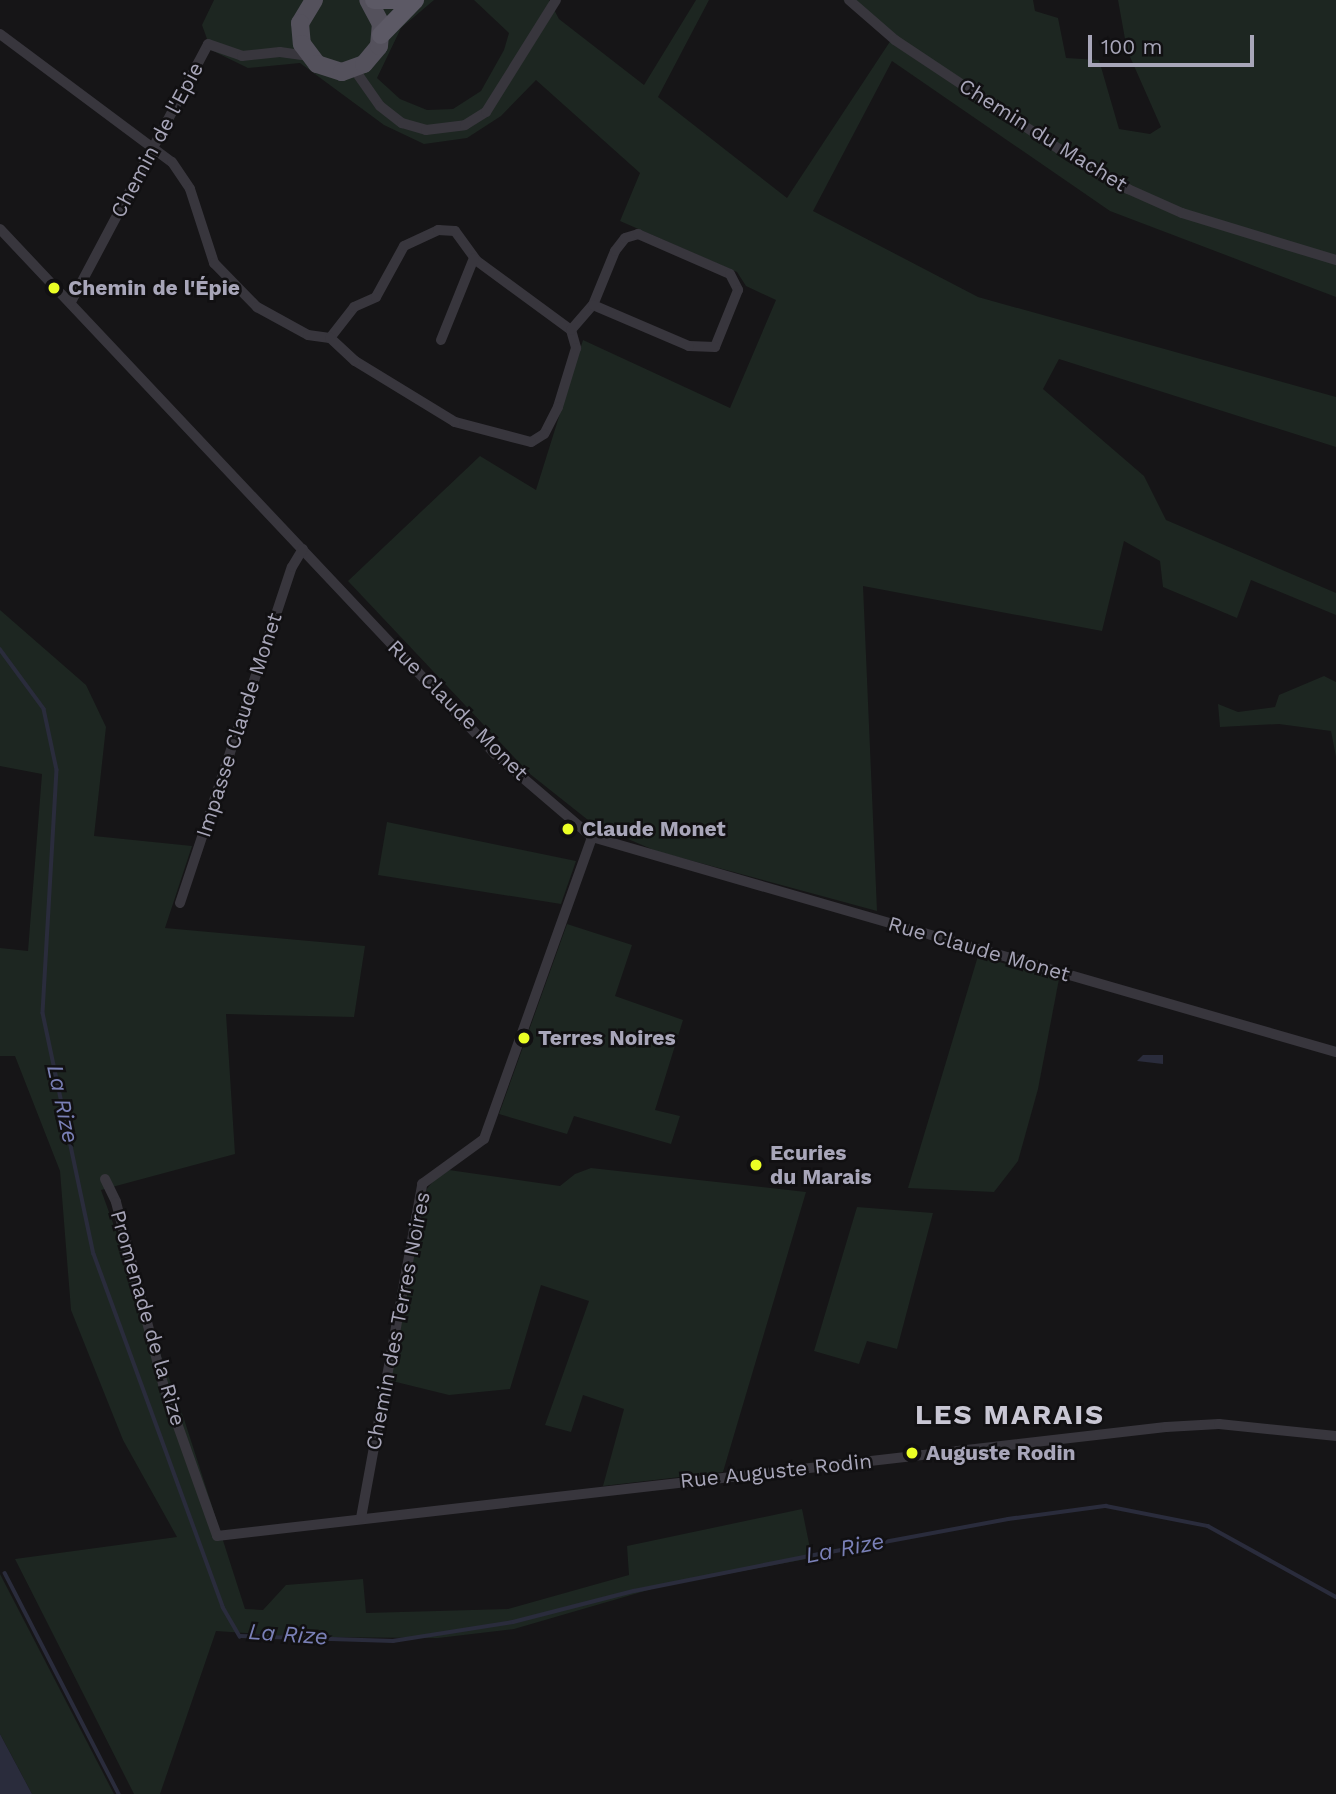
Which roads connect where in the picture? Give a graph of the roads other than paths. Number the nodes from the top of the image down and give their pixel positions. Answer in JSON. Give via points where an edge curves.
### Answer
{"nodes":[{"id":1,"x":368,"y":0,"type":"edge"},
{"id":2,"x":374,"y":0,"type":"edge"},
{"id":3,"x":399,"y":0,"type":"edge"},
{"id":4,"x":415,"y":0,"type":"edge"},
{"id":5,"x":556,"y":0,"type":"edge"},
{"id":6,"x":849,"y":0,"type":"edge"},
{"id":7,"x":311,"y":1,"type":"edge"},
{"id":8,"x":0,"y":34,"type":"edge"},
{"id":9,"x":300,"y":34,"type":"junction"},
{"id":10,"x":382,"y":35,"type":"junction"},
{"id":11,"x":280,"y":52,"type":"junction"},
{"id":12,"x":308,"y":56,"type":"junction"},
{"id":13,"x":354,"y":69,"type":"junction"},
{"id":14,"x":153,"y":147,"type":"junction"},
{"id":15,"x":0,"y":229,"type":"edge"},
{"id":16,"x":474,"y":258,"type":"junction"},
{"id":17,"x":1336,"y":260,"type":"edge"},
{"id":18,"x":71,"y":302,"type":"junction"},
{"id":19,"x":593,"y":305,"type":"junction"},
{"id":20,"x":571,"y":330,"type":"junction"},
{"id":21,"x":330,"y":338,"type":"junction"},
{"id":22,"x":442,"y":340,"type":"dead end"},
{"id":23,"x":303,"y":549,"type":"junction"},
{"id":24,"x":592,"y":837,"type":"junction"},
{"id":25,"x":180,"y":903,"type":"dead end"},
{"id":26,"x":1336,"y":1052,"type":"edge"},
{"id":27,"x":106,"y":1180,"type":"dead end"},
{"id":28,"x":1336,"y":1436,"type":"edge"},
{"id":29,"x":361,"y":1518,"type":"junction"},
{"id":30,"x":217,"y":1536,"type":"joint"}],
"edges":[{"from":1,"to":10,"type":"main road","via":[[378,13]]},
{"from":2,"to":3,"type":"highway"},
{"from":4,"to":10,"type":"highway"},
{"from":5,"to":13,"type":"street","via":[[486,112],[465,125],[426,130],[402,123],[380,106]]},
{"from":6,"to":17,"type":"street","name":"Chemin du Machet","via":[[895,40],[1128,190],[1182,213]]},
{"from":7,"to":9,"type":"main road"},
{"from":8,"to":14,"type":"street"},
{"from":9,"to":11,"type":"street"},
{"from":9,"to":12,"type":"main road"},
{"from":10,"to":13,"type":"main road","via":[[373,56]]},
{"from":11,"to":12,"type":"street","name":"Chemin de l'Epie"},
{"from":11,"to":14,"type":"street","name":"Chemin de l'Epie","via":[[242,56],[208,44]]},
{"from":12,"to":13,"type":"main road","via":[[329,70]]},
{"from":14,"to":18,"type":"street","name":"Chemin de l'Epie"},
{"from":14,"to":21,"type":"street","via":[[172,162],[190,189],[214,262],[257,307],[308,335]]},
{"from":15,"to":18,"type":"street","name":"Rue Claude Monet"},
{"from":16,"to":20,"type":"street"},
{"from":16,"to":21,"type":"street","via":[[455,231],[438,230],[413,239],[404,246],[376,297],[354,307]]},
{"from":16,"to":22,"type":"street"},
{"from":18,"to":23,"type":"street","name":"Rue Claude Monet"},
{"from":19,"to":19,"type":"street","via":[[615,251],[625,239],[638,234],[730,274],[738,290],[715,346],[689,346]]},
{"from":19,"to":20,"type":"street"},
{"from":20,"to":21,"type":"street","via":[[576,348],[558,407],[544,434],[531,442],[455,422],[377,376]]},
{"from":23,"to":24,"type":"street","name":"Rue Claude Monet","via":[[495,754]]},
{"from":23,"to":25,"type":"street","name":"Impasse Claude Monet","via":[[292,567]]},
{"from":24,"to":26,"type":"street","name":"Rue Claude Monet"},
{"from":24,"to":29,"type":"street","name":"Chemin des Terres Noires","via":[[484,1139],[422,1184]]},
{"from":27,"to":30,"type":"street","name":"Promenade de la Rize","via":[[116,1202],[163,1384]]},
{"from":28,"to":29,"type":"street","name":"Rue Auguste Rodin","via":[[1219,1424],[1166,1427]]},
{"from":29,"to":30,"type":"street","name":"Rue Auguste Rodin"}]}
